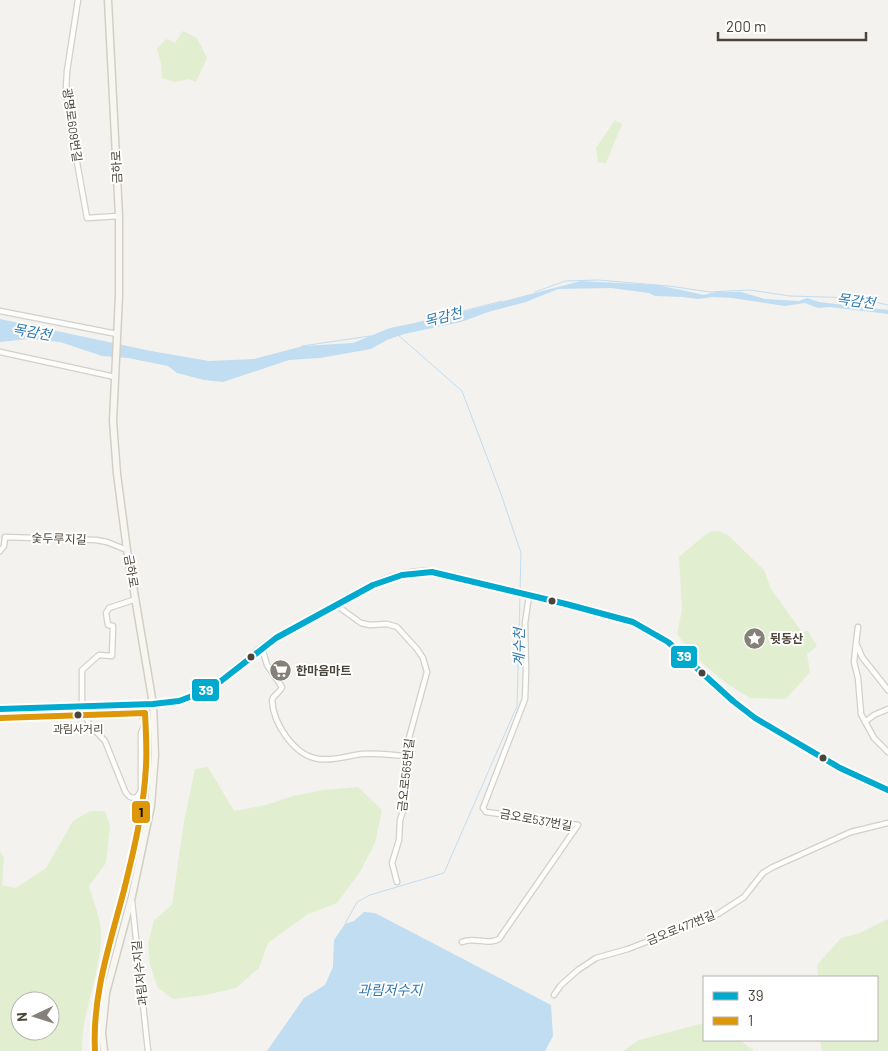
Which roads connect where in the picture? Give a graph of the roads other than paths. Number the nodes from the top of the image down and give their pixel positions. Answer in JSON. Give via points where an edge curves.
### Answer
{"nodes":[{"id":1,"x":78,"y":0,"type":"edge"},
{"id":2,"x":108,"y":0,"type":"edge"},
{"id":3,"x":119,"y":216,"type":"junction"},
{"id":4,"x":0,"y":312,"type":"edge"},
{"id":5,"x":117,"y":334,"type":"junction"},
{"id":6,"x":0,"y":352,"type":"edge"},
{"id":7,"x":115,"y":378,"type":"junction"},
{"id":8,"x":127,"y":550,"type":"junction"},
{"id":9,"x":0,"y":551,"type":"edge"},
{"id":10,"x":528,"y":595,"type":"junction"},
{"id":11,"x":136,"y":599,"type":"junction"},
{"id":12,"x":336,"y":605,"type":"junction"},
{"id":13,"x":858,"y":627,"type":"dead end"},
{"id":14,"x":856,"y":643,"type":"junction"},
{"id":15,"x":262,"y":648,"type":"junction"},
{"id":16,"x":888,"y":690,"type":"edge"},
{"id":17,"x":153,"y":704,"type":"junction"},
{"id":18,"x":129,"y":705,"type":"junction"},
{"id":19,"x":82,"y":707,"type":"junction"},
{"id":20,"x":0,"y":709,"type":"edge"},
{"id":21,"x":888,"y":709,"type":"edge"},
{"id":22,"x":147,"y":719,"type":"junction"},
{"id":23,"x":865,"y":722,"type":"junction"},
{"id":24,"x":154,"y":729,"type":"junction"},
{"id":25,"x":888,"y":752,"type":"edge"},
{"id":26,"x":408,"y":756,"type":"junction"},
{"id":27,"x":888,"y":790,"type":"edge"},
{"id":28,"x":888,"y":823,"type":"edge"},
{"id":29,"x":397,"y":882,"type":"dead end"},
{"id":30,"x":132,"y":896,"type":"junction"},
{"id":31,"x":462,"y":942,"type":"dead end"},
{"id":32,"x":554,"y":994,"type":"dead end"},
{"id":33,"x":104,"y":1051,"type":"edge"},
{"id":34,"x":148,"y":1051,"type":"edge"}],
"edges":[{"from":1,"to":3,"type":"street","name":"광명로609번길","via":[[66,89],[87,218]]},
{"from":2,"to":3,"type":"main road","name":"금하로"},
{"from":3,"to":5,"type":"main road","name":"금하로"},
{"from":4,"to":5,"type":"street"},
{"from":5,"to":7,"type":"main road","name":"금하로"},
{"from":6,"to":7,"type":"street"},
{"from":7,"to":8,"type":"main road","name":"금하로","via":[[117,474]]},
{"from":8,"to":9,"type":"street","name":"숯두루지길","via":[[103,540],[5,538]]},
{"from":8,"to":11,"type":"main road","name":"금하로"},
{"from":10,"to":12,"type":"main road","via":[[422,572],[384,580]]},
{"from":10,"to":27,"type":"main road","via":[[624,619],[650,630],[756,718],[838,767]]},
{"from":10,"to":31,"type":"street","name":"금오로537번길","via":[[525,699],[482,808],[486,812],[578,825],[499,939],[494,942],[469,939]]},
{"from":11,"to":17,"type":"main road","name":"금하로"},
{"from":11,"to":19,"type":"street","via":[[109,608],[106,613],[108,626],[113,626],[112,656],[99,654],[82,670]]},
{"from":12,"to":15,"type":"main road"},
{"from":12,"to":26,"type":"street","name":"금오로565번길","via":[[361,623],[397,627],[423,658],[427,672],[411,728]]},
{"from":13,"to":14,"type":"street"},
{"from":14,"to":16,"type":"street","via":[[862,657]]},
{"from":14,"to":23,"type":"street","via":[[854,662]]},
{"from":15,"to":17,"type":"main road","via":[[203,692],[182,700]]},
{"from":15,"to":26,"type":"street","via":[[267,664],[282,687],[272,700],[277,719],[285,734],[300,750],[320,759],[365,754]]},
{"from":17,"to":18,"type":"main road"},
{"from":17,"to":24,"type":"main road","name":"금하로"},
{"from":18,"to":19,"type":"main road"},
{"from":18,"to":22,"type":"main road"},
{"from":19,"to":20,"type":"main road"},
{"from":19,"to":22,"type":"street","via":[[89,724],[105,741],[125,791],[133,798],[141,791],[141,733]]},
{"from":21,"to":23,"type":"street"},
{"from":22,"to":24,"type":"main road"},
{"from":23,"to":25,"type":"street","via":[[874,738]]},
{"from":24,"to":30,"type":"main road","name":"금하로","via":[[153,794]]},
{"from":26,"to":29,"type":"street","name":"금오로565번길","via":[[405,806],[392,863]]},
{"from":28,"to":32,"type":"street","name":"금오로477번길","via":[[852,832],[773,867],[763,873],[744,897],[718,914],[596,958],[578,970]]},
{"from":30,"to":33,"type":"main road","name":"금하로","via":[[106,993],[102,1033]]},
{"from":30,"to":34,"type":"street","name":"과림저수지길"}]}
